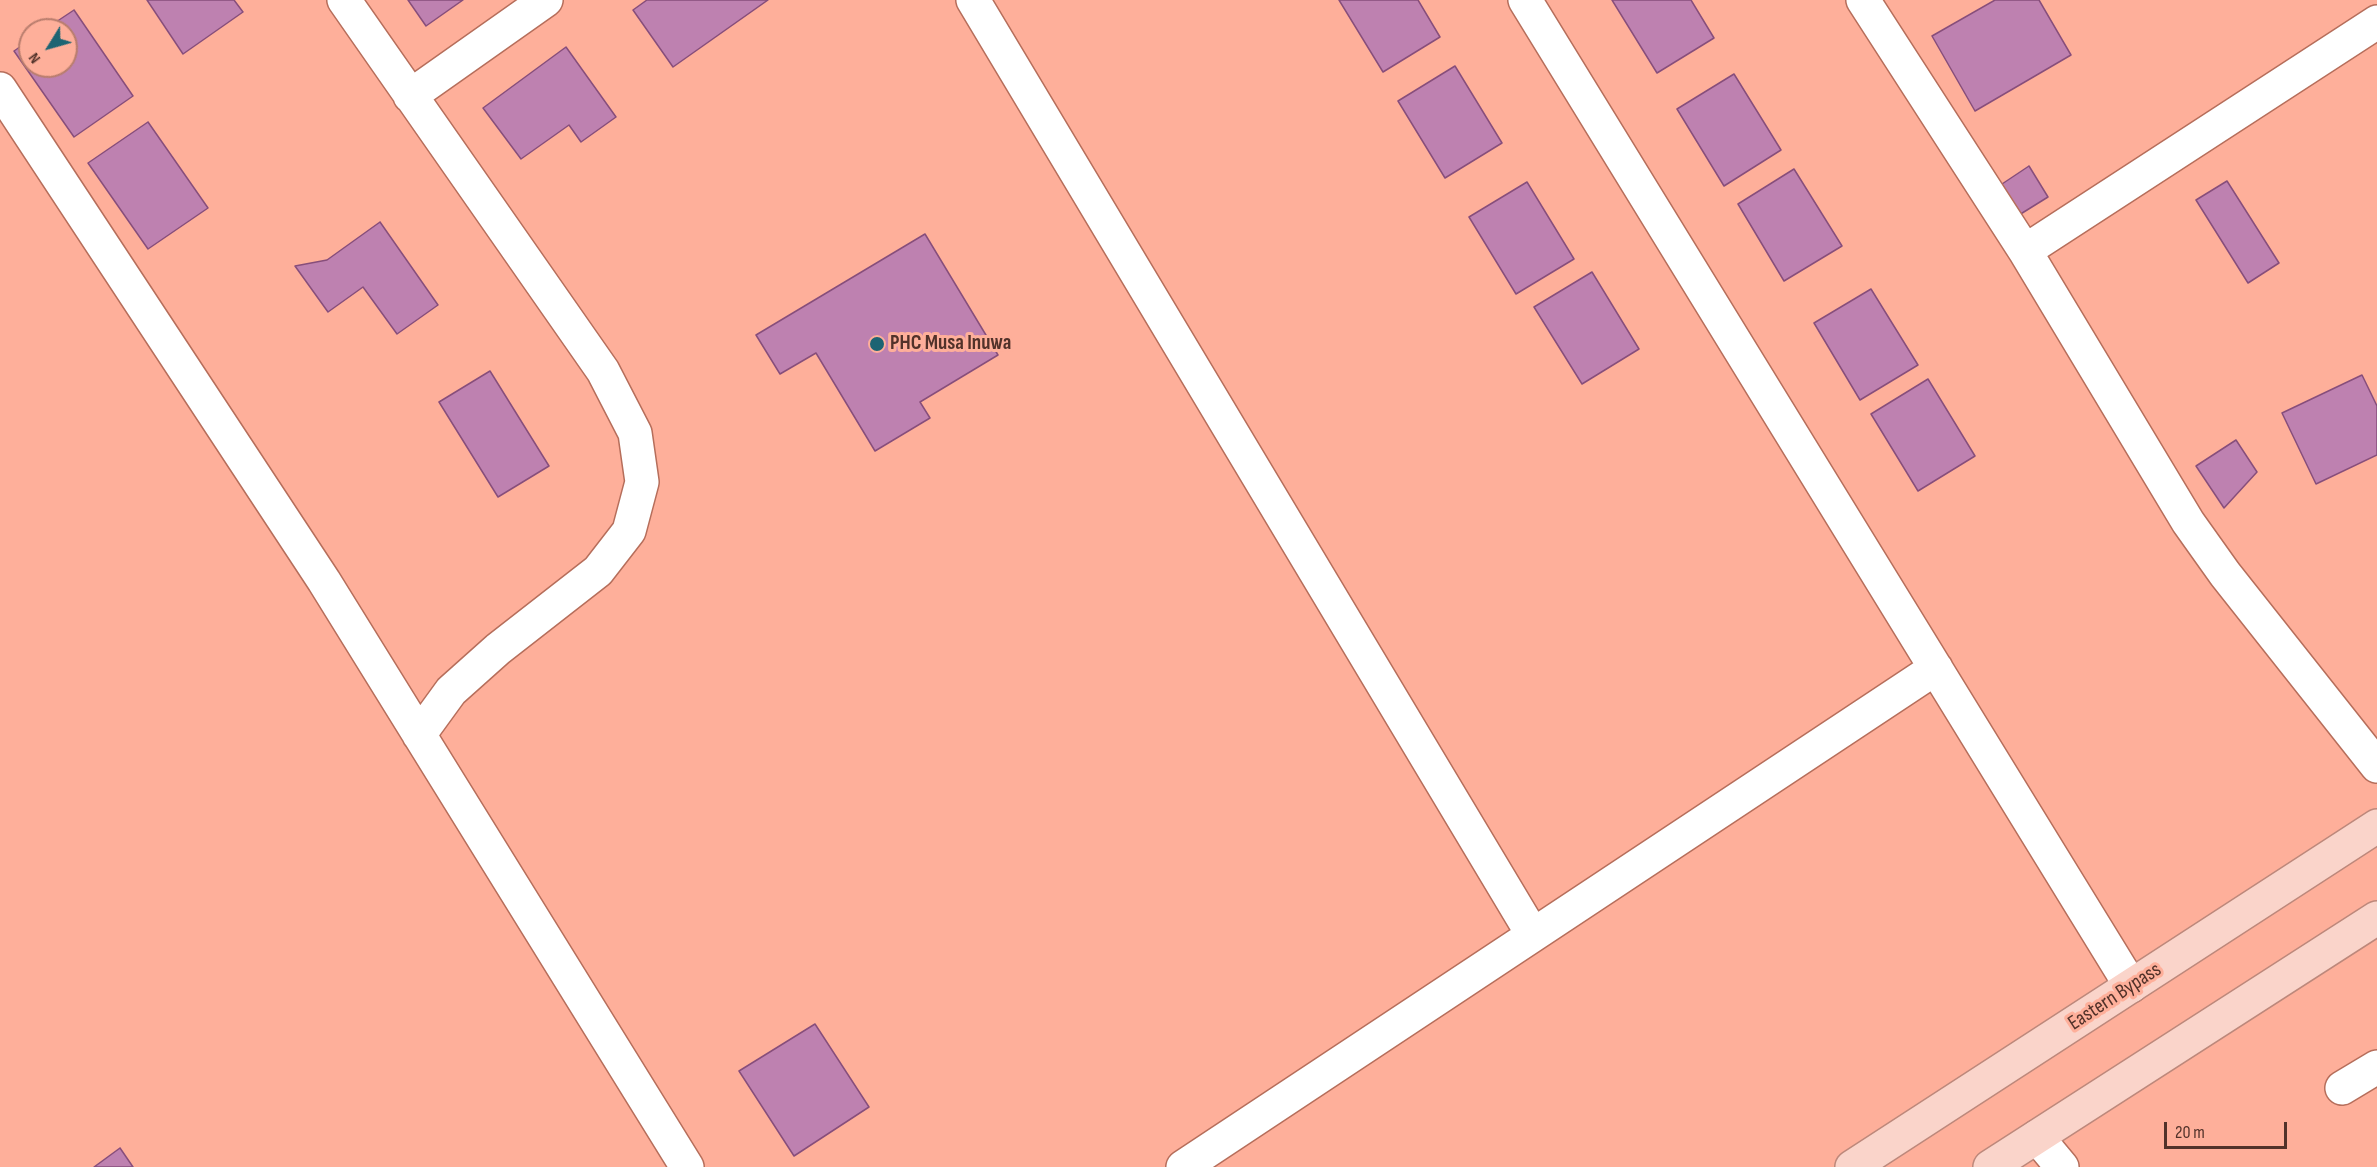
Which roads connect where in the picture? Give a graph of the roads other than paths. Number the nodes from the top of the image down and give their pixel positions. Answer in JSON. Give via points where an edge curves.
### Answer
{"nodes":[{"id":1,"x":344,"y":0,"type":"edge"},
{"id":2,"x":546,"y":0,"type":"edge"},
{"id":3,"x":973,"y":0,"type":"edge"},
{"id":4,"x":1525,"y":0,"type":"edge"},
{"id":5,"x":1863,"y":0,"type":"edge"},
{"id":6,"x":2377,"y":22,"type":"edge"},
{"id":7,"x":0,"y":90,"type":"edge"},
{"id":8,"x":410,"y":96,"type":"junction"},
{"id":9,"x":2025,"y":251,"type":"junction"},
{"id":10,"x":1936,"y":668,"type":"junction"},
{"id":11,"x":420,"y":735,"type":"junction"},
{"id":12,"x":2377,"y":766,"type":"edge"},
{"id":13,"x":2377,"y":826,"type":"edge"},
{"id":14,"x":2377,"y":918,"type":"edge"},
{"id":15,"x":1533,"y":935,"type":"junction"},
{"id":16,"x":2131,"y":986,"type":"junction"},
{"id":17,"x":2377,"y":1066,"type":"edge"},
{"id":18,"x":2342,"y":1088,"type":"dead end"},
{"id":19,"x":2037,"y":1137,"type":"junction"},
{"id":20,"x":687,"y":1167,"type":"edge"},
{"id":21,"x":1183,"y":1167,"type":"edge"},
{"id":22,"x":1852,"y":1167,"type":"edge"},
{"id":23,"x":1990,"y":1167,"type":"edge"},
{"id":24,"x":2062,"y":1167,"type":"edge"}],
"edges":[{"from":1,"to":8,"type":"street"},
{"from":2,"to":8,"type":"street"},
{"from":3,"to":15,"type":"street"},
{"from":4,"to":10,"type":"street"},
{"from":5,"to":9,"type":"street"},
{"from":6,"to":9,"type":"street"},
{"from":7,"to":11,"type":"street","via":[[324,582]]},
{"from":8,"to":11,"type":"street","via":[[603,371],[635,433],[642,482],[629,531],[598,570],[451,691]]},
{"from":9,"to":12,"type":"street","via":[[2188,522]]},
{"from":10,"to":15,"type":"street"},
{"from":10,"to":16,"type":"street"},
{"from":11,"to":20,"type":"street"},
{"from":13,"to":16,"type":"main road","name":"Eastern Bypass"},
{"from":14,"to":19,"type":"main road"},
{"from":15,"to":21,"type":"street"},
{"from":16,"to":22,"type":"main road","name":"Eastern Bypass"},
{"from":17,"to":18,"type":"street"},
{"from":19,"to":23,"type":"main road"},
{"from":19,"to":24,"type":"street"}]}
